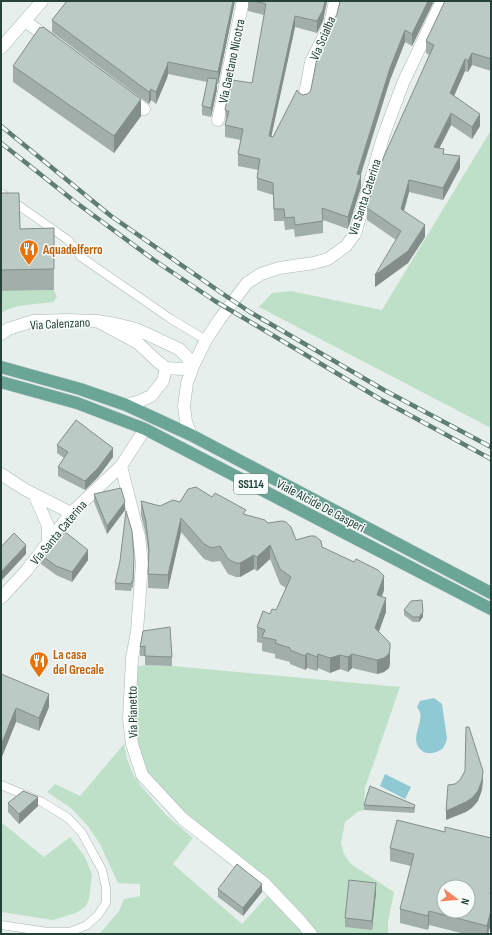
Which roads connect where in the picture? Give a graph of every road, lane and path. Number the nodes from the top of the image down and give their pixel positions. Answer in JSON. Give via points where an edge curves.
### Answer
{"nodes":[{"id":1,"x":42,"y":1,"type":"edge"},
{"id":2,"x":243,"y":1,"type":"edge"},
{"id":3,"x":336,"y":1,"type":"edge"},
{"id":4,"x":442,"y":1,"type":"edge"},
{"id":5,"x":25,"y":21,"type":"junction"},
{"id":6,"x":1,"y":48,"type":"edge"},
{"id":7,"x":63,"y":49,"type":"edge"},
{"id":8,"x":119,"y":91,"type":"edge"},
{"id":9,"x":304,"y":99,"type":"edge"},
{"id":10,"x":144,"y":109,"type":"dead end"},
{"id":11,"x":218,"y":120,"type":"dead end"},
{"id":12,"x":1,"y":193,"type":"edge"},
{"id":13,"x":97,"y":321,"type":"junction"},
{"id":14,"x":1,"y":334,"type":"edge"},
{"id":15,"x":206,"y":340,"type":"junction"},
{"id":16,"x":194,"y":364,"type":"junction"},
{"id":17,"x":1,"y":367,"type":"edge"},
{"id":18,"x":166,"y":368,"type":"junction"},
{"id":19,"x":1,"y":382,"type":"edge"},
{"id":20,"x":126,"y":405,"type":"junction"},
{"id":21,"x":145,"y":429,"type":"junction"},
{"id":22,"x":191,"y":435,"type":"junction"},
{"id":23,"x":121,"y":466,"type":"junction"},
{"id":24,"x":1,"y":474,"type":"edge"},
{"id":25,"x":34,"y":494,"type":"junction"},
{"id":26,"x":71,"y":513,"type":"junction"},
{"id":27,"x":48,"y":543,"type":"junction"},
{"id":28,"x":491,"y":593,"type":"edge"},
{"id":29,"x":1,"y":598,"type":"edge"},
{"id":30,"x":491,"y":609,"type":"edge"},
{"id":31,"x":1,"y":785,"type":"edge"},
{"id":32,"x":1,"y":925,"type":"edge"},
{"id":33,"x":311,"y":934,"type":"edge"}],
"edges":[{"from":1,"to":5,"type":"street"},
{"from":2,"to":11,"type":"street","name":"Via Gaetano Nicotra"},
{"from":3,"to":9,"type":"street","name":"Via Scialba","via":[[330,24],[311,62]]},
{"from":4,"to":15,"type":"street","name":"Via Santa Caterina","via":[[403,83],[383,137],[355,234],[346,246],[328,259],[273,270],[247,283]]},
{"from":5,"to":6,"type":"street"},
{"from":5,"to":7,"type":"street"},
{"from":8,"to":10,"type":"street"},
{"from":12,"to":15,"type":"lane","via":[[68,240],[81,257]]},
{"from":13,"to":14,"type":"street","name":"Via Calenzano","via":[[33,321]]},
{"from":13,"to":16,"type":"street","name":"Via Calenzano","via":[[136,329],[179,349]]},
{"from":13,"to":18,"type":"street","via":[[138,343]]},
{"from":15,"to":16,"type":"street","name":"Via Santa Caterina"},
{"from":16,"to":18,"type":"street","via":[[182,369]]},
{"from":16,"to":22,"type":"street","name":"Via Santa Caterina","via":[[187,383],[184,406]]},
{"from":17,"to":20,"type":"main road","name":"Viale Alcide De Gasperi","number":"SS114"},
{"from":18,"to":20,"type":"street","via":[[163,381],[151,396]]},
{"from":19,"to":21,"type":"main road","name":"Viale Alcide De Gasperi","number":"SS114","via":[[77,402]]},
{"from":20,"to":22,"type":"main road","name":"Viale Alcide De Gasperi","number":"SS114"},
{"from":21,"to":23,"type":"street","name":"Via Santa Caterina"},
{"from":21,"to":30,"type":"main road","name":"Viale Alcide De Gasperi","number":"SS114"},
{"from":22,"to":28,"type":"main road","name":"Viale Alcide De Gasperi","number":"SS114"},
{"from":23,"to":26,"type":"street","name":"Via Santa Caterina"},
{"from":23,"to":33,"type":"street","name":"Via Pianetto","via":[[139,537],[142,564],[137,631],[132,658],[129,719],[132,744],[142,775],[183,819],[264,883]]},
{"from":24,"to":25,"type":"street"},
{"from":25,"to":26,"type":"street"},
{"from":25,"to":27,"type":"street","via":[[48,526]]},
{"from":26,"to":27,"type":"street","name":"Via Santa Caterina"},
{"from":27,"to":29,"type":"street","name":"Via Santa Caterina"},
{"from":31,"to":32,"type":"lane","via":[[42,802],[68,818],[82,834],[102,870],[106,888],[106,902],[98,915],[87,925],[70,932],[48,932]]}]}
